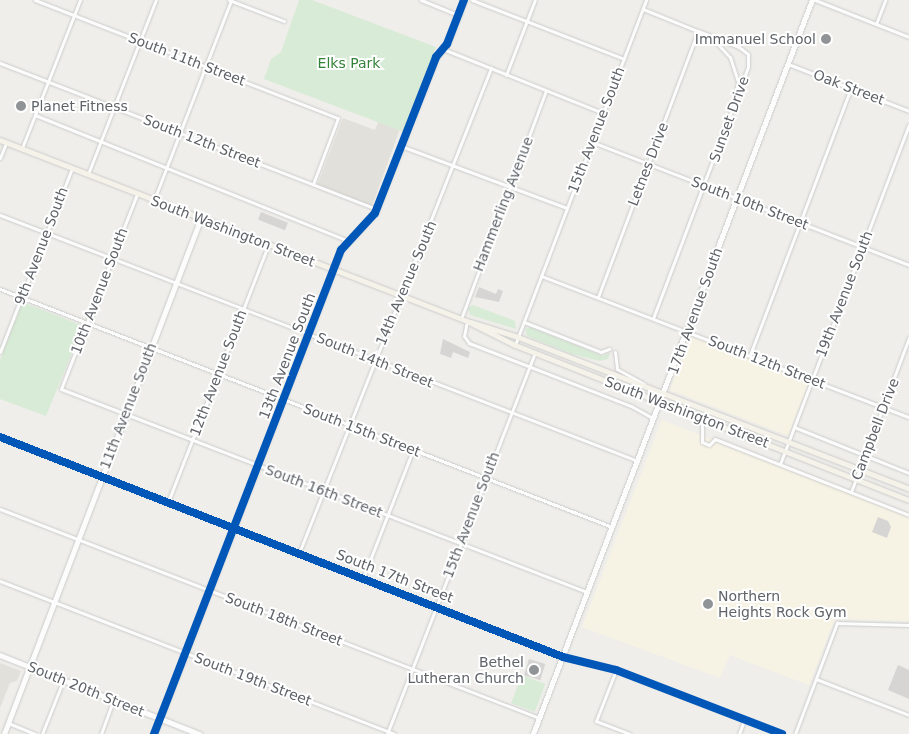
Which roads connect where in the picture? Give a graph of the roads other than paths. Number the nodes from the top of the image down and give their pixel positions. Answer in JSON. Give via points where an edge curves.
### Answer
{"nodes":[{"id":1,"x":35,"y":0,"type":"edge"},
{"id":2,"x":80,"y":0,"type":"edge"},
{"id":3,"x":156,"y":0,"type":"edge"},
{"id":4,"x":230,"y":0,"type":"edge"},
{"id":5,"x":421,"y":0,"type":"edge"},
{"id":6,"x":464,"y":0,"type":"edge"},
{"id":7,"x":472,"y":0,"type":"edge"},
{"id":8,"x":535,"y":0,"type":"edge"},
{"id":9,"x":639,"y":0,"type":"edge"},
{"id":10,"x":814,"y":0,"type":"edge"},
{"id":11,"x":885,"y":0,"type":"edge"},
{"id":12,"x":646,"y":1,"type":"edge"},
{"id":13,"x":643,"y":9,"type":"junction"},
{"id":14,"x":74,"y":15,"type":"junction"},
{"id":15,"x":458,"y":15,"type":"junction"},
{"id":16,"x":284,"y":21,"type":"dead end"},
{"id":17,"x":528,"y":21,"type":"junction"},
{"id":18,"x":876,"y":24,"type":"junction"},
{"id":19,"x":698,"y":31,"type":"junction"},
{"id":20,"x":909,"y":37,"type":"edge"},
{"id":21,"x":140,"y":41,"type":"junction"},
{"id":22,"x":443,"y":49,"type":"junction"},
{"id":23,"x":624,"y":59,"type":"junction"},
{"id":24,"x":0,"y":63,"type":"edge"},
{"id":25,"x":788,"y":64,"type":"junction"},
{"id":26,"x":206,"y":67,"type":"junction"},
{"id":27,"x":491,"y":68,"type":"junction"},
{"id":28,"x":506,"y":75,"type":"junction"},
{"id":29,"x":48,"y":81,"type":"junction"},
{"id":30,"x":851,"y":88,"type":"junction"},
{"id":31,"x":546,"y":90,"type":"junction"},
{"id":32,"x":736,"y":99,"type":"junction"},
{"id":33,"x":114,"y":107,"type":"junction"},
{"id":34,"x":909,"y":111,"type":"edge"},
{"id":35,"x":603,"y":113,"type":"junction"},
{"id":36,"x":35,"y":115,"type":"junction"},
{"id":37,"x":909,"y":124,"type":"edge"},
{"id":38,"x":179,"y":133,"type":"junction"},
{"id":39,"x":0,"y":140,"type":"edge"},
{"id":40,"x":100,"y":141,"type":"junction"},
{"id":41,"x":6,"y":142,"type":"junction"},
{"id":42,"x":592,"y":142,"type":"junction"},
{"id":43,"x":401,"y":146,"type":"junction"},
{"id":44,"x":22,"y":149,"type":"junction"},
{"id":45,"x":0,"y":158,"type":"edge"},
{"id":46,"x":648,"y":163,"type":"junction"},
{"id":47,"x":454,"y":165,"type":"junction"},
{"id":48,"x":167,"y":166,"type":"junction"},
{"id":49,"x":72,"y":168,"type":"junction"},
{"id":50,"x":88,"y":175,"type":"junction"},
{"id":51,"x":313,"y":184,"type":"junction"},
{"id":52,"x":509,"y":186,"type":"junction"},
{"id":53,"x":704,"y":186,"type":"junction"},
{"id":54,"x":137,"y":194,"type":"junction"},
{"id":55,"x":737,"y":198,"type":"junction"},
{"id":56,"x":154,"y":200,"type":"junction"},
{"id":57,"x":377,"y":208,"type":"junction"},
{"id":58,"x":567,"y":208,"type":"junction"},
{"id":59,"x":0,"y":215,"type":"edge"},
{"id":60,"x":201,"y":218,"type":"junction"},
{"id":61,"x":800,"y":223,"type":"junction"},
{"id":62,"x":46,"y":232,"type":"junction"},
{"id":63,"x":348,"y":240,"type":"junction"},
{"id":64,"x":268,"y":244,"type":"junction"},
{"id":65,"x":862,"y":247,"type":"junction"},
{"id":66,"x":112,"y":258,"type":"junction"},
{"id":67,"x":909,"y":265,"type":"edge"},
{"id":68,"x":333,"y":269,"type":"junction"},
{"id":69,"x":541,"y":276,"type":"junction"},
{"id":70,"x":176,"y":283,"type":"junction"},
{"id":71,"x":0,"y":289,"type":"edge"},
{"id":72,"x":400,"y":296,"type":"junction"},
{"id":73,"x":598,"y":297,"type":"junction"},
{"id":74,"x":21,"y":298,"type":"junction"},
{"id":75,"x":243,"y":309,"type":"junction"},
{"id":76,"x":653,"y":319,"type":"junction"},
{"id":77,"x":464,"y":320,"type":"junction"},
{"id":78,"x":524,"y":322,"type":"junction"},
{"id":79,"x":87,"y":323,"type":"junction"},
{"id":80,"x":687,"y":332,"type":"junction"},
{"id":81,"x":308,"y":334,"type":"junction"},
{"id":82,"x":518,"y":337,"type":"junction"},
{"id":83,"x":909,"y":338,"type":"edge"},
{"id":84,"x":515,"y":345,"type":"junction"},
{"id":85,"x":151,"y":348,"type":"junction"},
{"id":86,"x":609,"y":349,"type":"dead end"},
{"id":87,"x":0,"y":352,"type":"edge"},
{"id":88,"x":615,"y":352,"type":"dead end"},
{"id":89,"x":535,"y":353,"type":"junction"},
{"id":90,"x":750,"y":355,"type":"junction"},
{"id":91,"x":374,"y":360,"type":"junction"},
{"id":92,"x":530,"y":367,"type":"junction"},
{"id":93,"x":218,"y":374,"type":"junction"},
{"id":94,"x":812,"y":380,"type":"junction"},
{"id":95,"x":644,"y":384,"type":"junction"},
{"id":96,"x":61,"y":388,"type":"joint"},
{"id":97,"x":665,"y":392,"type":"junction"},
{"id":98,"x":283,"y":400,"type":"junction"},
{"id":99,"x":661,"y":402,"type":"junction"},
{"id":100,"x":883,"y":407,"type":"junction"},
{"id":101,"x":677,"y":408,"type":"junction"},
{"id":102,"x":125,"y":414,"type":"junction"},
{"id":103,"x":511,"y":414,"type":"junction"},
{"id":104,"x":909,"y":417,"type":"edge"},
{"id":105,"x":654,"y":420,"type":"junction"},
{"id":106,"x":349,"y":425,"type":"junction"},
{"id":107,"x":794,"y":427,"type":"junction"},
{"id":108,"x":0,"y":437,"type":"edge"},
{"id":109,"x":193,"y":440,"type":"junction"},
{"id":110,"x":788,"y":442,"type":"junction"},
{"id":111,"x":413,"y":450,"type":"junction"},
{"id":112,"x":785,"y":450,"type":"junction"},
{"id":113,"x":865,"y":456,"type":"junction"},
{"id":114,"x":638,"y":461,"type":"junction"},
{"id":115,"x":780,"y":464,"type":"junction"},
{"id":116,"x":258,"y":465,"type":"junction"},
{"id":117,"x":860,"y":469,"type":"junction"},
{"id":118,"x":909,"y":473,"type":"edge"},
{"id":119,"x":101,"y":476,"type":"junction"},
{"id":120,"x":485,"y":478,"type":"junction"},
{"id":121,"x":856,"y":479,"type":"junction"},
{"id":122,"x":909,"y":488,"type":"edge"},
{"id":123,"x":323,"y":490,"type":"junction"},
{"id":124,"x":851,"y":492,"type":"junction"},
{"id":125,"x":909,"y":500,"type":"edge"},
{"id":126,"x":168,"y":502,"type":"junction"},
{"id":127,"x":0,"y":509,"type":"edge"},
{"id":128,"x":387,"y":515,"type":"junction"},
{"id":129,"x":909,"y":515,"type":"edge"},
{"id":130,"x":234,"y":527,"type":"junction"},
{"id":131,"x":612,"y":527,"type":"junction"},
{"id":132,"x":77,"y":539,"type":"junction"},
{"id":133,"x":461,"y":544,"type":"junction"},
{"id":134,"x":299,"y":553,"type":"junction"},
{"id":135,"x":363,"y":578,"type":"junction"},
{"id":136,"x":0,"y":581,"type":"edge"},
{"id":137,"x":210,"y":590,"type":"junction"},
{"id":138,"x":588,"y":592,"type":"junction"},
{"id":139,"x":53,"y":601,"type":"junction"},
{"id":140,"x":436,"y":606,"type":"junction"},
{"id":141,"x":909,"y":626,"type":"edge"},
{"id":142,"x":185,"y":653,"type":"junction"},
{"id":143,"x":0,"y":655,"type":"edge"},
{"id":144,"x":563,"y":657,"type":"junction"},
{"id":145,"x":29,"y":666,"type":"junction"},
{"id":146,"x":412,"y":668,"type":"junction"},
{"id":147,"x":616,"y":670,"type":"junction"},
{"id":148,"x":816,"y":679,"type":"junction"},
{"id":149,"x":63,"y":681,"type":"junction"},
{"id":150,"x":114,"y":701,"type":"junction"},
{"id":151,"x":909,"y":715,"type":"edge"},
{"id":152,"x":160,"y":718,"type":"junction"},
{"id":153,"x":539,"y":718,"type":"junction"},
{"id":154,"x":744,"y":720,"type":"junction"},
{"id":155,"x":8,"y":723,"type":"junction"},
{"id":156,"x":387,"y":733,"type":"edge"},
{"id":157,"x":4,"y":734,"type":"edge"},
{"id":158,"x":35,"y":734,"type":"edge"},
{"id":159,"x":42,"y":734,"type":"edge"},
{"id":160,"x":101,"y":734,"type":"edge"},
{"id":161,"x":154,"y":734,"type":"edge"},
{"id":162,"x":200,"y":734,"type":"edge"},
{"id":163,"x":394,"y":734,"type":"edge"},
{"id":164,"x":533,"y":734,"type":"edge"},
{"id":165,"x":630,"y":734,"type":"edge"},
{"id":166,"x":739,"y":734,"type":"edge"},
{"id":167,"x":782,"y":734,"type":"edge"},
{"id":168,"x":795,"y":734,"type":"edge"}],
"edges":[{"from":1,"to":14,"type":"street","name":"South 11th Street"},
{"from":2,"to":14,"type":"street"},
{"from":3,"to":21,"type":"street"},
{"from":4,"to":16,"type":"street"},
{"from":4,"to":26,"type":"street"},
{"from":5,"to":15,"type":"street"},
{"from":6,"to":15,"type":"street","name":"13th Avenue South"},
{"from":7,"to":17,"type":"street"},
{"from":8,"to":17,"type":"street"},
{"from":9,"to":12,"type":"street"},
{"from":10,"to":18,"type":"street"},
{"from":10,"to":25,"type":"street","name":"17th Avenue South"},
{"from":11,"to":18,"type":"street"},
{"from":12,"to":13,"type":"street","name":"15th Avenue South"},
{"from":13,"to":19,"type":"street"},
{"from":13,"to":23,"type":"street","name":"15th Avenue South"},
{"from":14,"to":21,"type":"street","name":"South 11th Street"},
{"from":14,"to":29,"type":"street"},
{"from":15,"to":22,"type":"street","name":"13th Avenue South"},
{"from":17,"to":23,"type":"street"},
{"from":17,"to":28,"type":"street"},
{"from":18,"to":20,"type":"street"},
{"from":19,"to":32,"type":"street","via":[[711,37],[730,57],[738,82]]},
{"from":19,"to":32,"type":"street","name":"Sunset Drive","via":[[748,54],[748,67]]},
{"from":19,"to":46,"type":"street","name":"Letnes Drive"},
{"from":21,"to":26,"type":"street","name":"South 11th Street"},
{"from":21,"to":33,"type":"street"},
{"from":22,"to":27,"type":"street"},
{"from":22,"to":43,"type":"street","name":"13th Avenue South"},
{"from":23,"to":35,"type":"street","name":"15th Avenue South"},
{"from":24,"to":29,"type":"street","name":"South 12th Street"},
{"from":25,"to":30,"type":"street","name":"Oak Street"},
{"from":25,"to":55,"type":"street","name":"17th Avenue South"},
{"from":26,"to":38,"type":"street"},
{"from":26,"to":51,"type":"street","name":"South 11th Street","via":[[338,118]]},
{"from":27,"to":28,"type":"street"},
{"from":27,"to":47,"type":"street","name":"14th Avenue South"},
{"from":28,"to":31,"type":"street"},
{"from":29,"to":33,"type":"street","name":"South 12th Street"},
{"from":29,"to":36,"type":"street"},
{"from":30,"to":34,"type":"street","name":"Oak Street"},
{"from":30,"to":61,"type":"street"},
{"from":31,"to":35,"type":"street"},
{"from":31,"to":52,"type":"street","name":"Hammerling Avenue"},
{"from":32,"to":53,"type":"street","name":"Sunset Drive"},
{"from":33,"to":38,"type":"street","name":"South 12th Street"},
{"from":33,"to":40,"type":"street"},
{"from":35,"to":42,"type":"street","name":"15th Avenue South"},
{"from":36,"to":40,"type":"street"},
{"from":36,"to":44,"type":"street"},
{"from":37,"to":65,"type":"street","name":"19th Avenue South"},
{"from":38,"to":48,"type":"street"},
{"from":38,"to":51,"type":"street","name":"South 12th Street"},
{"from":39,"to":41,"type":"main road","name":"South Washington Street"},
{"from":40,"to":48,"type":"street"},
{"from":40,"to":50,"type":"street"},
{"from":41,"to":44,"type":"main road","name":"South Washington Street"},
{"from":41,"to":45,"type":"street"},
{"from":42,"to":46,"type":"street","name":"South 10th Street"},
{"from":42,"to":58,"type":"street","name":"15th Avenue South"},
{"from":43,"to":47,"type":"street"},
{"from":43,"to":57,"type":"street","name":"13th Avenue South"},
{"from":44,"to":49,"type":"main road","name":"South Washington Street"},
{"from":46,"to":53,"type":"street","name":"South 10th Street"},
{"from":46,"to":73,"type":"street","name":"Letnes Drive"},
{"from":47,"to":52,"type":"street"},
{"from":47,"to":72,"type":"street","name":"14th Avenue South","via":[[407,289]]},
{"from":48,"to":56,"type":"street"},
{"from":48,"to":63,"type":"street"},
{"from":49,"to":50,"type":"main road","name":"South Washington Street"},
{"from":49,"to":62,"type":"street","name":"9th Avenue South"},
{"from":50,"to":54,"type":"main road","name":"South Washington Street"},
{"from":51,"to":57,"type":"street","name":"South 12th Street"},
{"from":52,"to":58,"type":"street"},
{"from":52,"to":77,"type":"street","name":"Hammerling Avenue"},
{"from":53,"to":55,"type":"street","name":"South 10th Street"},
{"from":53,"to":76,"type":"street","name":"Sunset Drive"},
{"from":54,"to":56,"type":"main road","name":"South Washington Street"},
{"from":54,"to":66,"type":"street","name":"10th Avenue South"},
{"from":55,"to":61,"type":"street","name":"South 10th Street"},
{"from":55,"to":80,"type":"street","name":"17th Avenue South"},
{"from":56,"to":60,"type":"main road","name":"South Washington Street"},
{"from":57,"to":63,"type":"street","name":"13th Avenue South","via":[[370,221]]},
{"from":58,"to":69,"type":"street","name":"15th Avenue South"},
{"from":59,"to":62,"type":"street","name":"South 14th Street"},
{"from":60,"to":64,"type":"main road","name":"South Washington Street"},
{"from":60,"to":70,"type":"street","name":"11th Avenue South"},
{"from":61,"to":65,"type":"street","name":"South 10th Street"},
{"from":61,"to":90,"type":"street"},
{"from":62,"to":66,"type":"street","name":"South 14th Street"},
{"from":62,"to":74,"type":"street","name":"9th Avenue South"},
{"from":63,"to":68,"type":"street","name":"13th Avenue South"},
{"from":64,"to":68,"type":"main road","name":"South Washington Street"},
{"from":64,"to":75,"type":"street","name":"12th Avenue South"},
{"from":65,"to":67,"type":"street","name":"South 10th Street"},
{"from":65,"to":94,"type":"street","name":"19th Avenue South"},
{"from":66,"to":70,"type":"street","name":"South 14th Street"},
{"from":66,"to":79,"type":"street","name":"10th Avenue South"},
{"from":68,"to":72,"type":"main road","name":"South Washington Street"},
{"from":68,"to":81,"type":"street","name":"13th Avenue South"},
{"from":69,"to":73,"type":"street","name":"South 12th Street"},
{"from":69,"to":78,"type":"street","name":"15th Avenue South"},
{"from":70,"to":75,"type":"street","name":"South 14th Street"},
{"from":70,"to":85,"type":"street","name":"11th Avenue South"},
{"from":71,"to":74,"type":"street","name":"South 15th Street"},
{"from":72,"to":77,"type":"main road","name":"South Washington Street"},
{"from":72,"to":91,"type":"street","name":"14th Avenue South"},
{"from":73,"to":76,"type":"street","name":"South 12th Street"},
{"from":74,"to":79,"type":"street","name":"South 15th Street"},
{"from":74,"to":87,"type":"street","name":"9th Avenue South"},
{"from":75,"to":81,"type":"street","name":"South 14th Street"},
{"from":75,"to":93,"type":"street","name":"12th Avenue South"},
{"from":76,"to":80,"type":"street","name":"South 12th Street"},
{"from":77,"to":82,"type":"main road","name":"South Washington Street"},
{"from":77,"to":84,"type":"main road","name":"South Washington Street"},
{"from":77,"to":92,"type":"street","via":[[466,341]]},
{"from":78,"to":82,"type":"street","name":"15th Avenue South"},
{"from":78,"to":86,"type":"street","via":[[601,352]]},
{"from":79,"to":85,"type":"street","name":"South 15th Street"},
{"from":79,"to":96,"type":"street","name":"10th Avenue South"},
{"from":80,"to":90,"type":"street","name":"South 12th Street"},
{"from":80,"to":97,"type":"street","name":"17th Avenue South"},
{"from":81,"to":91,"type":"street","name":"South 14th Street"},
{"from":81,"to":98,"type":"street","name":"13th Avenue South"},
{"from":82,"to":84,"type":"street","name":"15th Avenue South"},
{"from":82,"to":95,"type":"main road","name":"South Washington Street"},
{"from":83,"to":100,"type":"street","name":"Campbell Drive"},
{"from":84,"to":89,"type":"main road","name":"South Washington Street"},
{"from":85,"to":93,"type":"street","name":"South 15th Street"},
{"from":85,"to":102,"type":"street","name":"11th Avenue South"},
{"from":88,"to":95,"type":"street","via":[[617,369]]},
{"from":89,"to":92,"type":"street","name":"15th Avenue South"},
{"from":89,"to":99,"type":"main road","name":"South Washington Street"},
{"from":90,"to":94,"type":"street","name":"South 12th Street"},
{"from":91,"to":103,"type":"street","name":"South 14th Street"},
{"from":91,"to":106,"type":"street","name":"14th Avenue South"},
{"from":92,"to":103,"type":"street","name":"15th Avenue South"},
{"from":92,"to":105,"type":"street","via":[[631,406]]},
{"from":93,"to":98,"type":"street","name":"South 15th Street"},
{"from":93,"to":109,"type":"street","name":"12th Avenue South"},
{"from":94,"to":100,"type":"street","name":"South 12th Street"},
{"from":94,"to":107,"type":"street","name":"19th Avenue South"},
{"from":95,"to":97,"type":"main road","name":"South Washington Street"},
{"from":96,"to":102,"type":"street","name":"South 16th Street"},
{"from":97,"to":99,"type":"street","name":"17th Avenue South"},
{"from":97,"to":110,"type":"main road","name":"South Washington Street"},
{"from":98,"to":106,"type":"street","name":"South 15th Street"},
{"from":98,"to":116,"type":"street","name":"13th Avenue South"},
{"from":99,"to":101,"type":"main road","name":"South Washington Street"},
{"from":99,"to":105,"type":"street","name":"17th Avenue South"},
{"from":100,"to":104,"type":"street","name":"South 12th Street"},
{"from":100,"to":113,"type":"street","name":"Campbell Drive"},
{"from":101,"to":112,"type":"main road","name":"South Washington Street"},
{"from":101,"to":115,"type":"street","via":[[702,424],[702,442],[709,445],[715,439]]},
{"from":102,"to":109,"type":"street","name":"South 16th Street"},
{"from":102,"to":119,"type":"street","name":"11th Avenue South"},
{"from":103,"to":114,"type":"street","name":"South 14th Street"},
{"from":103,"to":120,"type":"street","name":"15th Avenue South"},
{"from":105,"to":114,"type":"street","name":"17th Avenue South"},
{"from":106,"to":111,"type":"street","name":"South 15th Street"},
{"from":106,"to":123,"type":"street","name":"14th Avenue South"},
{"from":107,"to":110,"type":"street","name":"19th Avenue South"},
{"from":107,"to":113,"type":"street"},
{"from":108,"to":119,"type":"street","name":"South 17th Street"},
{"from":109,"to":116,"type":"street","name":"South 16th Street"},
{"from":109,"to":126,"type":"street","name":"12th Avenue South"},
{"from":110,"to":112,"type":"street","name":"19th Avenue South"},
{"from":110,"to":117,"type":"main road","name":"South Washington Street"},
{"from":111,"to":120,"type":"street","name":"South 15th Street"},
{"from":111,"to":128,"type":"street"},
{"from":112,"to":115,"type":"street","name":"19th Avenue South"},
{"from":112,"to":121,"type":"main road","name":"South Washington Street"},
{"from":113,"to":117,"type":"street","name":"Campbell Drive"},
{"from":113,"to":118,"type":"street"},
{"from":114,"to":131,"type":"street","name":"17th Avenue South"},
{"from":115,"to":124,"type":"street"},
{"from":116,"to":123,"type":"street","name":"South 16th Street"},
{"from":116,"to":130,"type":"street","name":"13th Avenue South"},
{"from":117,"to":121,"type":"street","name":"Campbell Drive"},
{"from":117,"to":122,"type":"main road","name":"South Washington Street"},
{"from":119,"to":126,"type":"street","name":"South 17th Street"},
{"from":119,"to":132,"type":"street","name":"11th Avenue South"},
{"from":120,"to":131,"type":"street","name":"South 15th Street"},
{"from":120,"to":133,"type":"street","name":"15th Avenue South"},
{"from":121,"to":124,"type":"street","name":"Campbell Drive"},
{"from":121,"to":125,"type":"main road","name":"South Washington Street"},
{"from":123,"to":128,"type":"street","name":"South 16th Street"},
{"from":123,"to":134,"type":"street","name":"14th Avenue South"},
{"from":124,"to":129,"type":"street"},
{"from":126,"to":130,"type":"street","name":"South 17th Street"},
{"from":127,"to":132,"type":"street","name":"South 18th Street"},
{"from":128,"to":133,"type":"street","name":"South 16th Street"},
{"from":128,"to":135,"type":"street"},
{"from":130,"to":134,"type":"street","name":"South 17th Street"},
{"from":130,"to":137,"type":"street","name":"13th Avenue South"},
{"from":131,"to":138,"type":"street","name":"17th Avenue South"},
{"from":132,"to":137,"type":"street","name":"South 18th Street"},
{"from":132,"to":139,"type":"street","name":"11th Avenue South"},
{"from":133,"to":138,"type":"street","name":"South 16th Street"},
{"from":133,"to":140,"type":"street","name":"15th Avenue South"},
{"from":134,"to":135,"type":"street","name":"South 17th Street"},
{"from":135,"to":140,"type":"street","name":"South 17th Street"},
{"from":136,"to":139,"type":"street","name":"South 19th Street"},
{"from":137,"to":142,"type":"street","name":"13th Avenue South"},
{"from":137,"to":146,"type":"street","name":"South 18th Street"},
{"from":138,"to":144,"type":"street","name":"17th Avenue South"},
{"from":139,"to":142,"type":"street","name":"South 19th Street"},
{"from":139,"to":145,"type":"street","name":"11th Avenue South"},
{"from":140,"to":144,"type":"street","name":"South 17th Street"},
{"from":140,"to":146,"type":"street","name":"15th Avenue South"},
{"from":141,"to":148,"type":"street","via":[[838,623]]},
{"from":142,"to":152,"type":"street","name":"13th Avenue South"},
{"from":142,"to":156,"type":"street","name":"South 19th Street"},
{"from":143,"to":145,"type":"street","name":"South 20th Street"},
{"from":144,"to":147,"type":"street","name":"South 17th Street"},
{"from":144,"to":153,"type":"street","name":"17th Avenue South"},
{"from":145,"to":149,"type":"street","name":"South 20th Street"},
{"from":145,"to":155,"type":"street","name":"11th Avenue South"},
{"from":146,"to":153,"type":"street","name":"South 18th Street"},
{"from":146,"to":156,"type":"street","name":"15th Avenue South"},
{"from":147,"to":154,"type":"street","name":"South 17th Street"},
{"from":147,"to":165,"type":"street","via":[[596,721]]},
{"from":148,"to":151,"type":"street"},
{"from":148,"to":168,"type":"street"},
{"from":149,"to":150,"type":"street","name":"South 20th Street"},
{"from":149,"to":159,"type":"street"},
{"from":150,"to":152,"type":"street","name":"South 20th Street"},
{"from":150,"to":160,"type":"street"},
{"from":152,"to":161,"type":"street","name":"13th Avenue South"},
{"from":152,"to":162,"type":"street","name":"South 20th Street"},
{"from":153,"to":164,"type":"street","name":"17th Avenue South"},
{"from":154,"to":166,"type":"street"},
{"from":154,"to":167,"type":"street","name":"South 17th Street"},
{"from":155,"to":157,"type":"street","name":"11th Avenue South"},
{"from":155,"to":158,"type":"street"},
{"from":156,"to":163,"type":"street","name":"South 19th Street"}]}
